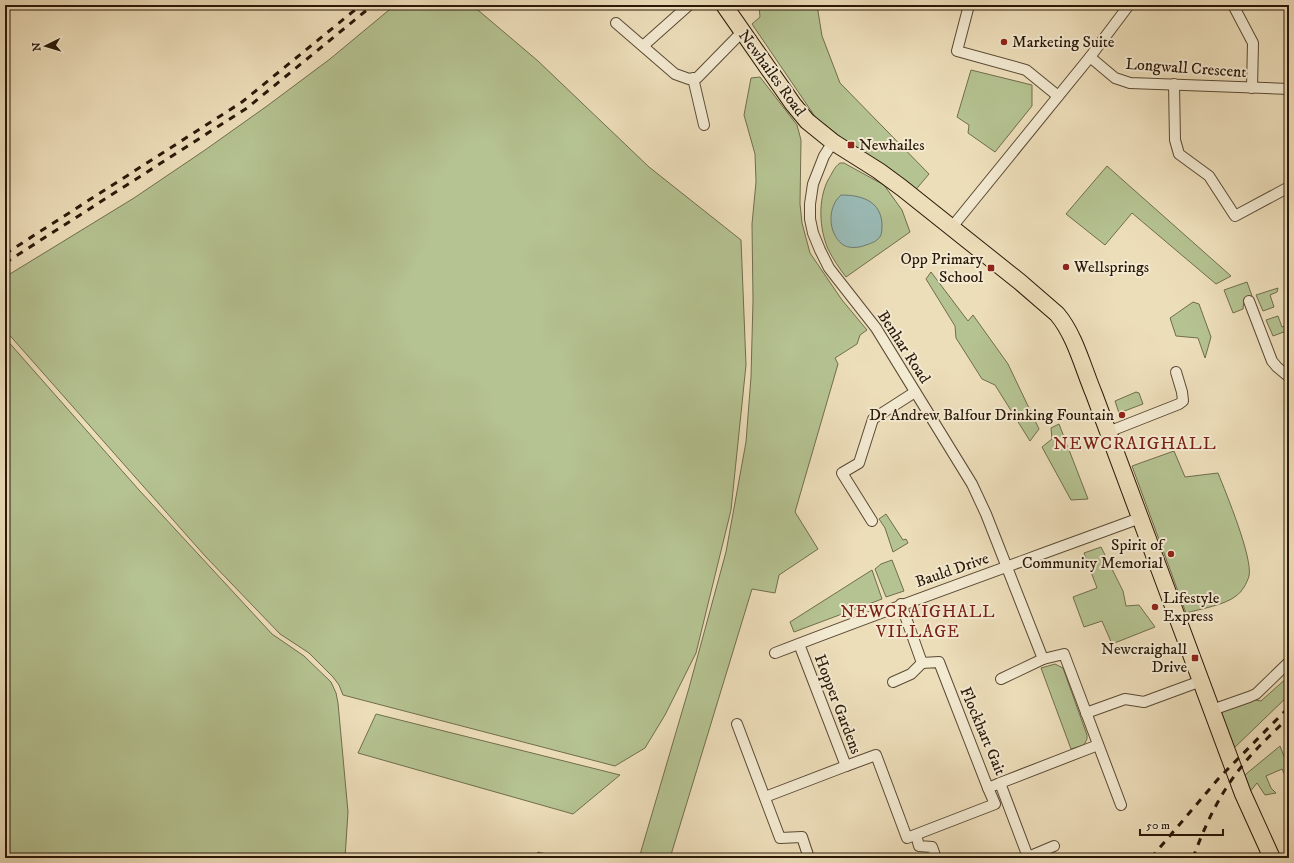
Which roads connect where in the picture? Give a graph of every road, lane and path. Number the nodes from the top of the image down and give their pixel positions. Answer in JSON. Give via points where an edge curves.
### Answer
{"nodes":[{"id":1,"x":689,"y":5,"type":"edge"},
{"id":2,"x":724,"y":5,"type":"edge"},
{"id":3,"x":969,"y":5,"type":"edge"},
{"id":4,"x":1128,"y":5,"type":"edge"},
{"id":5,"x":1233,"y":5,"type":"edge"},
{"id":6,"x":616,"y":23,"type":"dead end"},
{"id":7,"x":742,"y":32,"type":"junction"},
{"id":8,"x":643,"y":46,"type":"junction"},
{"id":9,"x":1090,"y":57,"type":"junction"},
{"id":10,"x":693,"y":78,"type":"junction"},
{"id":11,"x":1174,"y":84,"type":"junction"},
{"id":12,"x":1252,"y":88,"type":"junction"},
{"id":13,"x":1289,"y":89,"type":"edge"},
{"id":14,"x":1058,"y":96,"type":"junction"},
{"id":15,"x":704,"y":125,"type":"dead end"},
{"id":16,"x":833,"y":142,"type":"junction"},
{"id":17,"x":1289,"y":187,"type":"edge"},
{"id":18,"x":952,"y":227,"type":"junction"},
{"id":19,"x":1249,"y":301,"type":"dead end"},
{"id":20,"x":1176,"y":372,"type":"dead end"},
{"id":21,"x":1289,"y":377,"type":"edge"},
{"id":22,"x":915,"y":392,"type":"junction"},
{"id":23,"x":1108,"y":432,"type":"junction"},
{"id":24,"x":1140,"y":518,"type":"junction"},
{"id":25,"x":872,"y":521,"type":"dead end"},
{"id":26,"x":1007,"y":567,"type":"junction"},
{"id":27,"x":901,"y":604,"type":"junction"},
{"id":28,"x":799,"y":644,"type":"junction"},
{"id":29,"x":775,"y":653,"type":"dead end"},
{"id":30,"x":1043,"y":659,"type":"junction"},
{"id":31,"x":1289,"y":662,"type":"edge"},
{"id":32,"x":922,"y":663,"type":"junction"},
{"id":33,"x":1002,"y":679,"type":"dead end"},
{"id":34,"x":1201,"y":681,"type":"junction"},
{"id":35,"x":893,"y":682,"type":"dead end"},
{"id":36,"x":1212,"y":710,"type":"junction"},
{"id":37,"x":1086,"y":713,"type":"junction"},
{"id":38,"x":737,"y":724,"type":"dead end"},
{"id":39,"x":1098,"y":744,"type":"junction"},
{"id":40,"x":846,"y":766,"type":"junction"},
{"id":41,"x":1000,"y":783,"type":"junction"},
{"id":42,"x":988,"y":788,"type":"junction"},
{"id":43,"x":765,"y":797,"type":"junction"},
{"id":44,"x":1121,"y":805,"type":"dead end"},
{"id":45,"x":1254,"y":819,"type":"junction"},
{"id":46,"x":916,"y":835,"type":"junction"},
{"id":47,"x":1054,"y":846,"type":"dead end"},
{"id":48,"x":809,"y":858,"type":"edge"},
{"id":49,"x":936,"y":858,"type":"edge"},
{"id":50,"x":1272,"y":858,"type":"edge"},
{"id":51,"x":1284,"y":858,"type":"edge"}],
"edges":[{"from":1,"to":8,"type":"street"},
{"from":2,"to":7,"type":"main road","name":"Newhailes Road"},
{"from":3,"to":14,"type":"street","via":[[957,51],[1026,70]]},
{"from":4,"to":9,"type":"street"},
{"from":5,"to":12,"type":"street","via":[[1253,43]]},
{"from":6,"to":8,"type":"street"},
{"from":7,"to":10,"type":"street","via":[[697,78]]},
{"from":7,"to":16,"type":"main road","name":"Newhailes Road","via":[[807,121]]},
{"from":8,"to":10,"type":"street","via":[[675,74]]},
{"from":9,"to":11,"type":"street","name":"Longwall Crescent","via":[[1115,78],[1130,83]]},
{"from":9,"to":14,"type":"street"},
{"from":10,"to":15,"type":"street"},
{"from":11,"to":12,"type":"street","name":"Longwall Crescent"},
{"from":11,"to":17,"type":"street","via":[[1175,140],[1179,154],[1209,176],[1235,216]]},
{"from":12,"to":13,"type":"street","name":"Longwall Crescent"},
{"from":14,"to":18,"type":"street"},
{"from":16,"to":18,"type":"main road","name":"Newhailes Road","via":[[879,171]]},
{"from":16,"to":22,"type":"street","name":"Benhar Road","via":[[824,156],[813,184],[810,204],[813,233],[829,268],[876,328]]},
{"from":18,"to":23,"type":"main road","name":"Newhailes Road","via":[[1062,320]]},
{"from":19,"to":21,"type":"street","via":[[1272,361]]},
{"from":20,"to":23,"type":"street","via":[[1183,397],[1179,404]]},
{"from":22,"to":25,"type":"street","via":[[873,419],[858,463],[842,473]]},
{"from":22,"to":26,"type":"street","name":"Benhar Road","via":[[972,484]]},
{"from":23,"to":24,"type":"main road","name":"Newhailes Road"},
{"from":24,"to":26,"type":"street","name":"Bauld Drive"},
{"from":24,"to":34,"type":"main road","name":"Newhailes Road"},
{"from":26,"to":27,"type":"street","name":"Bauld Drive"},
{"from":26,"to":30,"type":"street","name":"Benhar Road"},
{"from":27,"to":28,"type":"street","name":"Bauld Drive"},
{"from":27,"to":32,"type":"street"},
{"from":28,"to":29,"type":"street","name":"Bauld Drive"},
{"from":28,"to":40,"type":"street","name":"Hopper Gardens"},
{"from":30,"to":33,"type":"street"},
{"from":30,"to":37,"type":"street","via":[[1064,654]]},
{"from":31,"to":36,"type":"street","via":[[1256,694]]},
{"from":32,"to":35,"type":"street","via":[[911,674]]},
{"from":32,"to":42,"type":"street","name":"Flockhart Gait","via":[[939,662]]},
{"from":34,"to":36,"type":"main road","name":"Newhailes Road"},
{"from":34,"to":37,"type":"street","via":[[1144,702],[1125,699]]},
{"from":36,"to":45,"type":"main road","name":"Newhailes Road"},
{"from":37,"to":39,"type":"street"},
{"from":38,"to":43,"type":"street"},
{"from":39,"to":41,"type":"street"},
{"from":39,"to":44,"type":"street"},
{"from":40,"to":43,"type":"street"},
{"from":40,"to":46,"type":"street","name":"Hopper Gardens","via":[[876,755],[907,838]]},
{"from":41,"to":42,"type":"street","name":"Flockhart Gait"},
{"from":41,"to":47,"type":"street","name":"Flockhart Gait","via":[[1028,857]]},
{"from":42,"to":46,"type":"street","via":[[995,804]]},
{"from":43,"to":48,"type":"street","via":[[780,838],[802,837]]},
{"from":45,"to":50,"type":"main road","name":"Newhailes Road"},
{"from":45,"to":51,"type":"main road","via":[[1268,828]]},
{"from":46,"to":49,"type":"street","name":"Hopper Gardens","via":[[919,846],[932,847]]}]}
